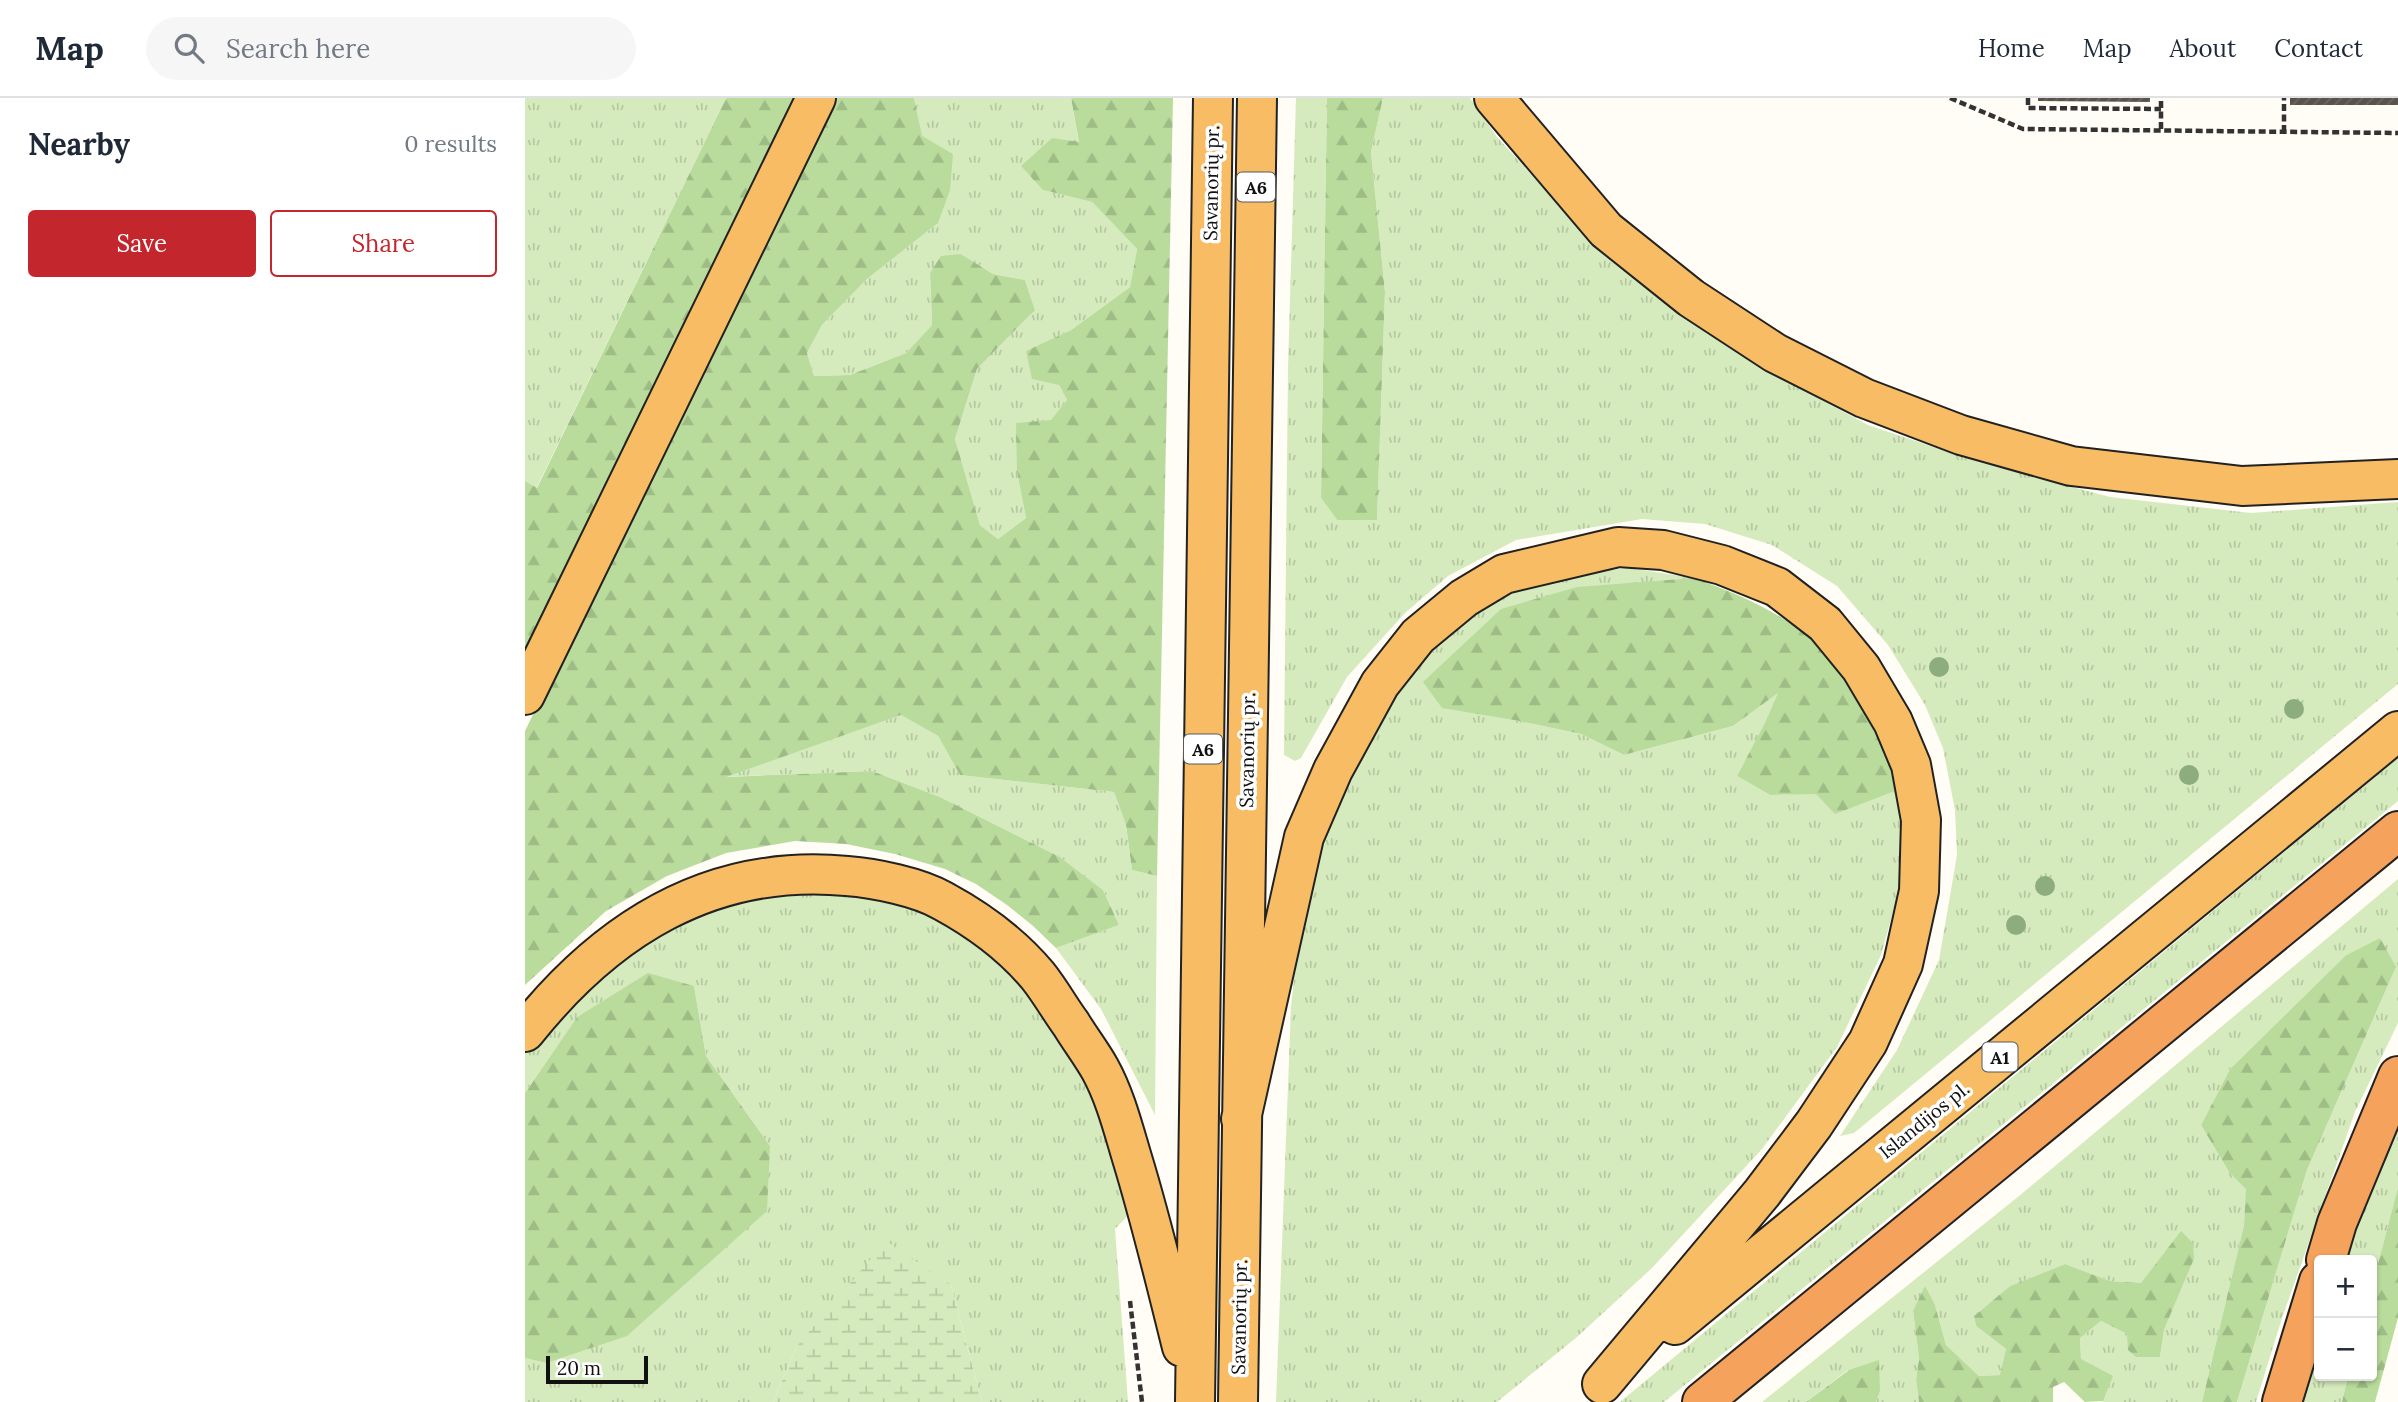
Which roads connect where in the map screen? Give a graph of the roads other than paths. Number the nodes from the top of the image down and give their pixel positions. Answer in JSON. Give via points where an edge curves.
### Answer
{"nodes":[{"id":1,"x":816,"y":98,"type":"edge"},
{"id":2,"x":1213,"y":98,"type":"edge"},
{"id":3,"x":1257,"y":98,"type":"edge"},
{"id":4,"x":1278,"y":98,"type":"edge"},
{"id":5,"x":1494,"y":98,"type":"edge"},
{"id":6,"x":1255,"y":275,"type":"junction"},
{"id":7,"x":2398,"y":479,"type":"edge"},
{"id":8,"x":525,"y":695,"type":"edge"},
{"id":9,"x":2398,"y":731,"type":"edge"},
{"id":10,"x":2398,"y":831,"type":"edge"},
{"id":11,"x":525,"y":1032,"type":"edge"},
{"id":12,"x":2398,"y":1076,"type":"edge"},
{"id":13,"x":1241,"y":1119,"type":"junction"},
{"id":14,"x":2327,"y":1255,"type":"edge"},
{"id":15,"x":2314,"y":1297,"type":"edge"},
{"id":16,"x":1591,"y":1393,"type":"edge"},
{"id":17,"x":1195,"y":1401,"type":"edge"},
{"id":18,"x":1238,"y":1402,"type":"edge"},
{"id":19,"x":1702,"y":1402,"type":"edge"},
{"id":20,"x":2282,"y":1402,"type":"edge"}],
"edges":[{"from":1,"to":8,"type":"highway"},
{"from":2,"to":17,"type":"highway","name":"Savanorių pr.","number":"A6"},
{"from":3,"to":6,"type":"highway","name":"Savanorių pr.","number":"A6"},
{"from":4,"to":6,"type":"highway"},
{"from":5,"to":7,"type":"highway","via":[[1607,230],[1691,298],[1775,353],[1864,398],[1961,435],[2071,466],[2242,486]]},
{"from":6,"to":13,"type":"highway","name":"Savanorių pr.","number":"A6"},
{"from":9,"to":16,"type":"highway","name":"Islandijos pl.","number":"A1"},
{"from":10,"to":19,"type":"highway"},
{"from":11,"to":17,"type":"highway","via":[[603,951],[653,916],[717,888],[768,876],[819,873],[876,878],[940,899],[975,920],[1038,976],[1100,1069],[1149,1211]]},
{"from":12,"to":14,"type":"highway"},
{"from":13,"to":16,"type":"highway","via":[[1304,837],[1333,770],[1380,684],[1418,635],[1464,598],[1504,575],[1618,547],[1663,550],[1722,565],[1777,587],[1825,624],[1861,668],[1893,722],[1911,765],[1921,820],[1919,891],[1903,964],[1868,1042],[1814,1124],[1762,1193]]},
{"from":13,"to":18,"type":"highway","name":"Savanorių pr.","number":"A6"},
{"from":15,"to":20,"type":"highway"}]}
